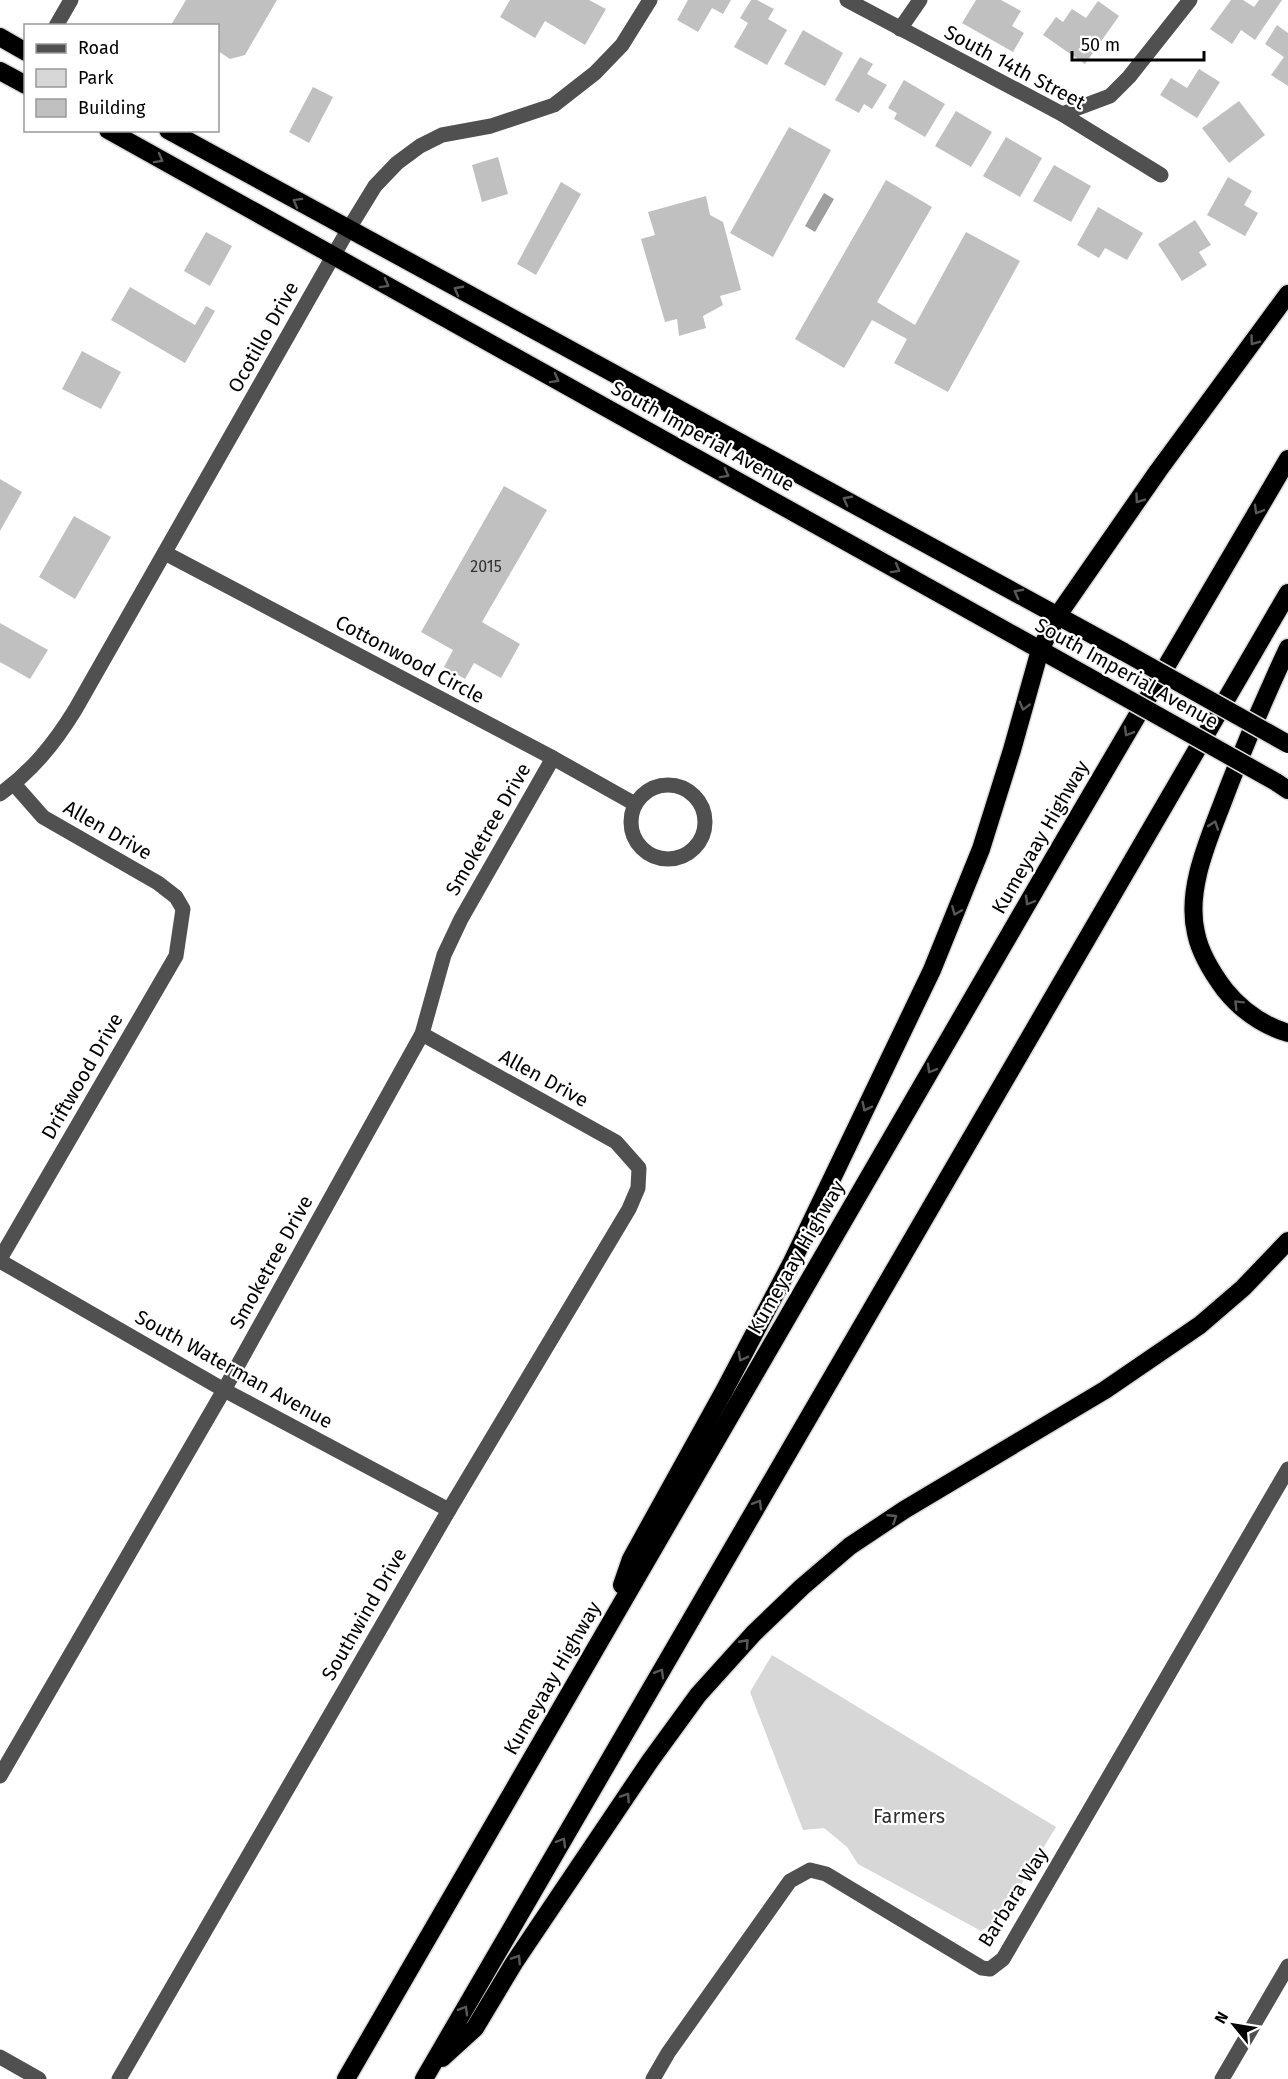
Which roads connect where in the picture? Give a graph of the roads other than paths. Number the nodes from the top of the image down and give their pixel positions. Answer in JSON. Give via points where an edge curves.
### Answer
{"nodes":[{"id":1,"x":70,"y":0,"type":"edge"},
{"id":2,"x":650,"y":0,"type":"edge"},
{"id":3,"x":847,"y":0,"type":"edge"},
{"id":4,"x":920,"y":0,"type":"edge"},
{"id":5,"x":1190,"y":0,"type":"edge"},
{"id":6,"x":57,"y":24,"type":"edge"},
{"id":7,"x":900,"y":29,"type":"junction"},
{"id":8,"x":0,"y":37,"type":"edge"},
{"id":9,"x":24,"y":51,"type":"edge"},
{"id":10,"x":0,"y":70,"type":"edge"},
{"id":11,"x":24,"y":82,"type":"edge"},
{"id":12,"x":1062,"y":114,"type":"junction"},
{"id":13,"x":112,"y":132,"type":"edge"},
{"id":14,"x":172,"y":132,"type":"edge"},
{"id":15,"x":1161,"y":175,"type":"dead end"},
{"id":16,"x":348,"y":230,"type":"junction"},
{"id":17,"x":334,"y":255,"type":"junction"},
{"id":18,"x":1288,"y":294,"type":"edge"},
{"id":19,"x":1288,"y":459,"type":"edge"},
{"id":20,"x":165,"y":553,"type":"junction"},
{"id":21,"x":1288,"y":593,"type":"edge"},
{"id":22,"x":1058,"y":615,"type":"junction"},
{"id":23,"x":1288,"y":648,"type":"edge"},
{"id":24,"x":1040,"y":650,"type":"junction"},
{"id":25,"x":1288,"y":744,"type":"edge"},
{"id":26,"x":553,"y":758,"type":"junction"},
{"id":27,"x":14,"y":784,"type":"junction"},
{"id":28,"x":1282,"y":786,"type":"edge"},
{"id":29,"x":0,"y":794,"type":"edge"},
{"id":30,"x":635,"y":804,"type":"junction"},
{"id":31,"x":183,"y":909,"type":"joint"},
{"id":32,"x":1288,"y":1033,"type":"edge"},
{"id":33,"x":422,"y":1034,"type":"junction"},
{"id":34,"x":639,"y":1168,"type":"joint"},
{"id":35,"x":1288,"y":1241,"type":"edge"},
{"id":36,"x":0,"y":1260,"type":"edge"},
{"id":37,"x":224,"y":1390,"type":"junction"},
{"id":38,"x":1288,"y":1469,"type":"edge"},
{"id":39,"x":449,"y":1510,"type":"junction"},
{"id":40,"x":606,"y":1629,"type":"junction"},
{"id":41,"x":0,"y":1776,"type":"edge"},
{"id":42,"x":1288,"y":1966,"type":"edge"},
{"id":43,"x":0,"y":2056,"type":"edge"},
{"id":44,"x":427,"y":2074,"type":"edge"},
{"id":45,"x":39,"y":2079,"type":"edge"},
{"id":46,"x":119,"y":2079,"type":"edge"},
{"id":47,"x":346,"y":2079,"type":"edge"},
{"id":48,"x":653,"y":2079,"type":"edge"},
{"id":49,"x":1222,"y":2079,"type":"edge"}],
"edges":[{"from":1,"to":6,"type":"street"},
{"from":2,"to":16,"type":"street","name":"Ocotillo Drive","via":[[622,45],[595,73],[554,105],[491,126],[442,135],[420,146],[375,186]]},
{"from":3,"to":7,"type":"street","name":"South 14th Street"},
{"from":4,"to":7,"type":"street"},
{"from":5,"to":12,"type":"street","via":[[1110,96]]},
{"from":7,"to":12,"type":"street","name":"South 14th Street"},
{"from":8,"to":9,"type":"highway"},
{"from":10,"to":11,"type":"highway"},
{"from":12,"to":15,"type":"street","name":"South 14th Street"},
{"from":13,"to":17,"type":"highway","name":"South Imperial Avenue","one_way":true},
{"from":16,"to":14,"type":"highway","name":"South Imperial Avenue","one_way":true},
{"from":16,"to":17,"type":"street","name":"Ocotillo Drive"},
{"from":22,"to":16,"type":"highway","name":"South Imperial Avenue","one_way":true},
{"from":17,"to":20,"type":"street","name":"Ocotillo Drive"},
{"from":17,"to":24,"type":"highway","name":"South Imperial Avenue","one_way":true},
{"from":18,"to":22,"type":"highway","one_way":true},
{"from":19,"to":40,"type":"highway","name":"Kumeyaay Highway","one_way":true},
{"from":20,"to":26,"type":"street","name":"Cottonwood Circle"},
{"from":20,"to":27,"type":"street","name":"Ocotillo Drive","via":[[59,736]]},
{"from":44,"to":21,"type":"highway","one_way":true},
{"from":22,"to":24,"type":"highway"},
{"from":22,"to":25,"type":"highway","name":"South Imperial Avenue","bridge":true},
{"from":32,"to":23,"type":"highway","one_way":true,"via":[[1257,1020],[1225,989],[1209,965],[1194,917],[1197,880],[1213,826],[1245,742]]},
{"from":24,"to":28,"type":"highway","name":"South Imperial Avenue","bridge":true},
{"from":24,"to":40,"type":"highway","one_way":true,"via":[[981,849],[932,970],[792,1262],[631,1559]]},
{"from":26,"to":30,"type":"street","name":"Cottonwood Circle"},
{"from":26,"to":33,"type":"street","name":"Smoketree Drive","via":[[461,919],[444,955]]},
{"from":27,"to":29,"type":"street","name":"Ocotillo Drive"},
{"from":27,"to":31,"type":"street","name":"Allen Drive","via":[[43,817],[158,883],[176,897]]},
{"from":30,"to":30,"type":"street","via":[[630,821],[632,834],[638,846],[655,858],[679,858],[700,842],[705,819],[702,806],[684,788],[653,788]]},
{"from":31,"to":36,"type":"street","name":"Driftwood Drive","via":[[176,956]]},
{"from":33,"to":34,"type":"street","name":"Allen Drive","via":[[616,1142]]},
{"from":33,"to":37,"type":"street","name":"Smoketree Drive"},
{"from":34,"to":39,"type":"street","name":"Southwind Drive","via":[[638,1188],[629,1209]]},
{"from":44,"to":35,"type":"highway","one_way":true,"via":[[475,2028],[650,1761],[698,1695],[754,1633],[850,1546],[1105,1390],[1200,1325],[1244,1288]]},
{"from":36,"to":37,"type":"street","name":"South Waterman Avenue"},
{"from":37,"to":39,"type":"street","name":"South Waterman Avenue"},
{"from":37,"to":41,"type":"street","name":"Smoketree Drive"},
{"from":38,"to":48,"type":"street","name":"Barbara Way","via":[[1003,1959],[990,1969],[982,1968],[826,1874],[810,1870],[790,1881]]},
{"from":39,"to":46,"type":"street","name":"Southwind Drive"},
{"from":40,"to":47,"type":"highway","name":"Kumeyaay Highway"},
{"from":42,"to":49,"type":"street"},
{"from":43,"to":45,"type":"street"}]}
